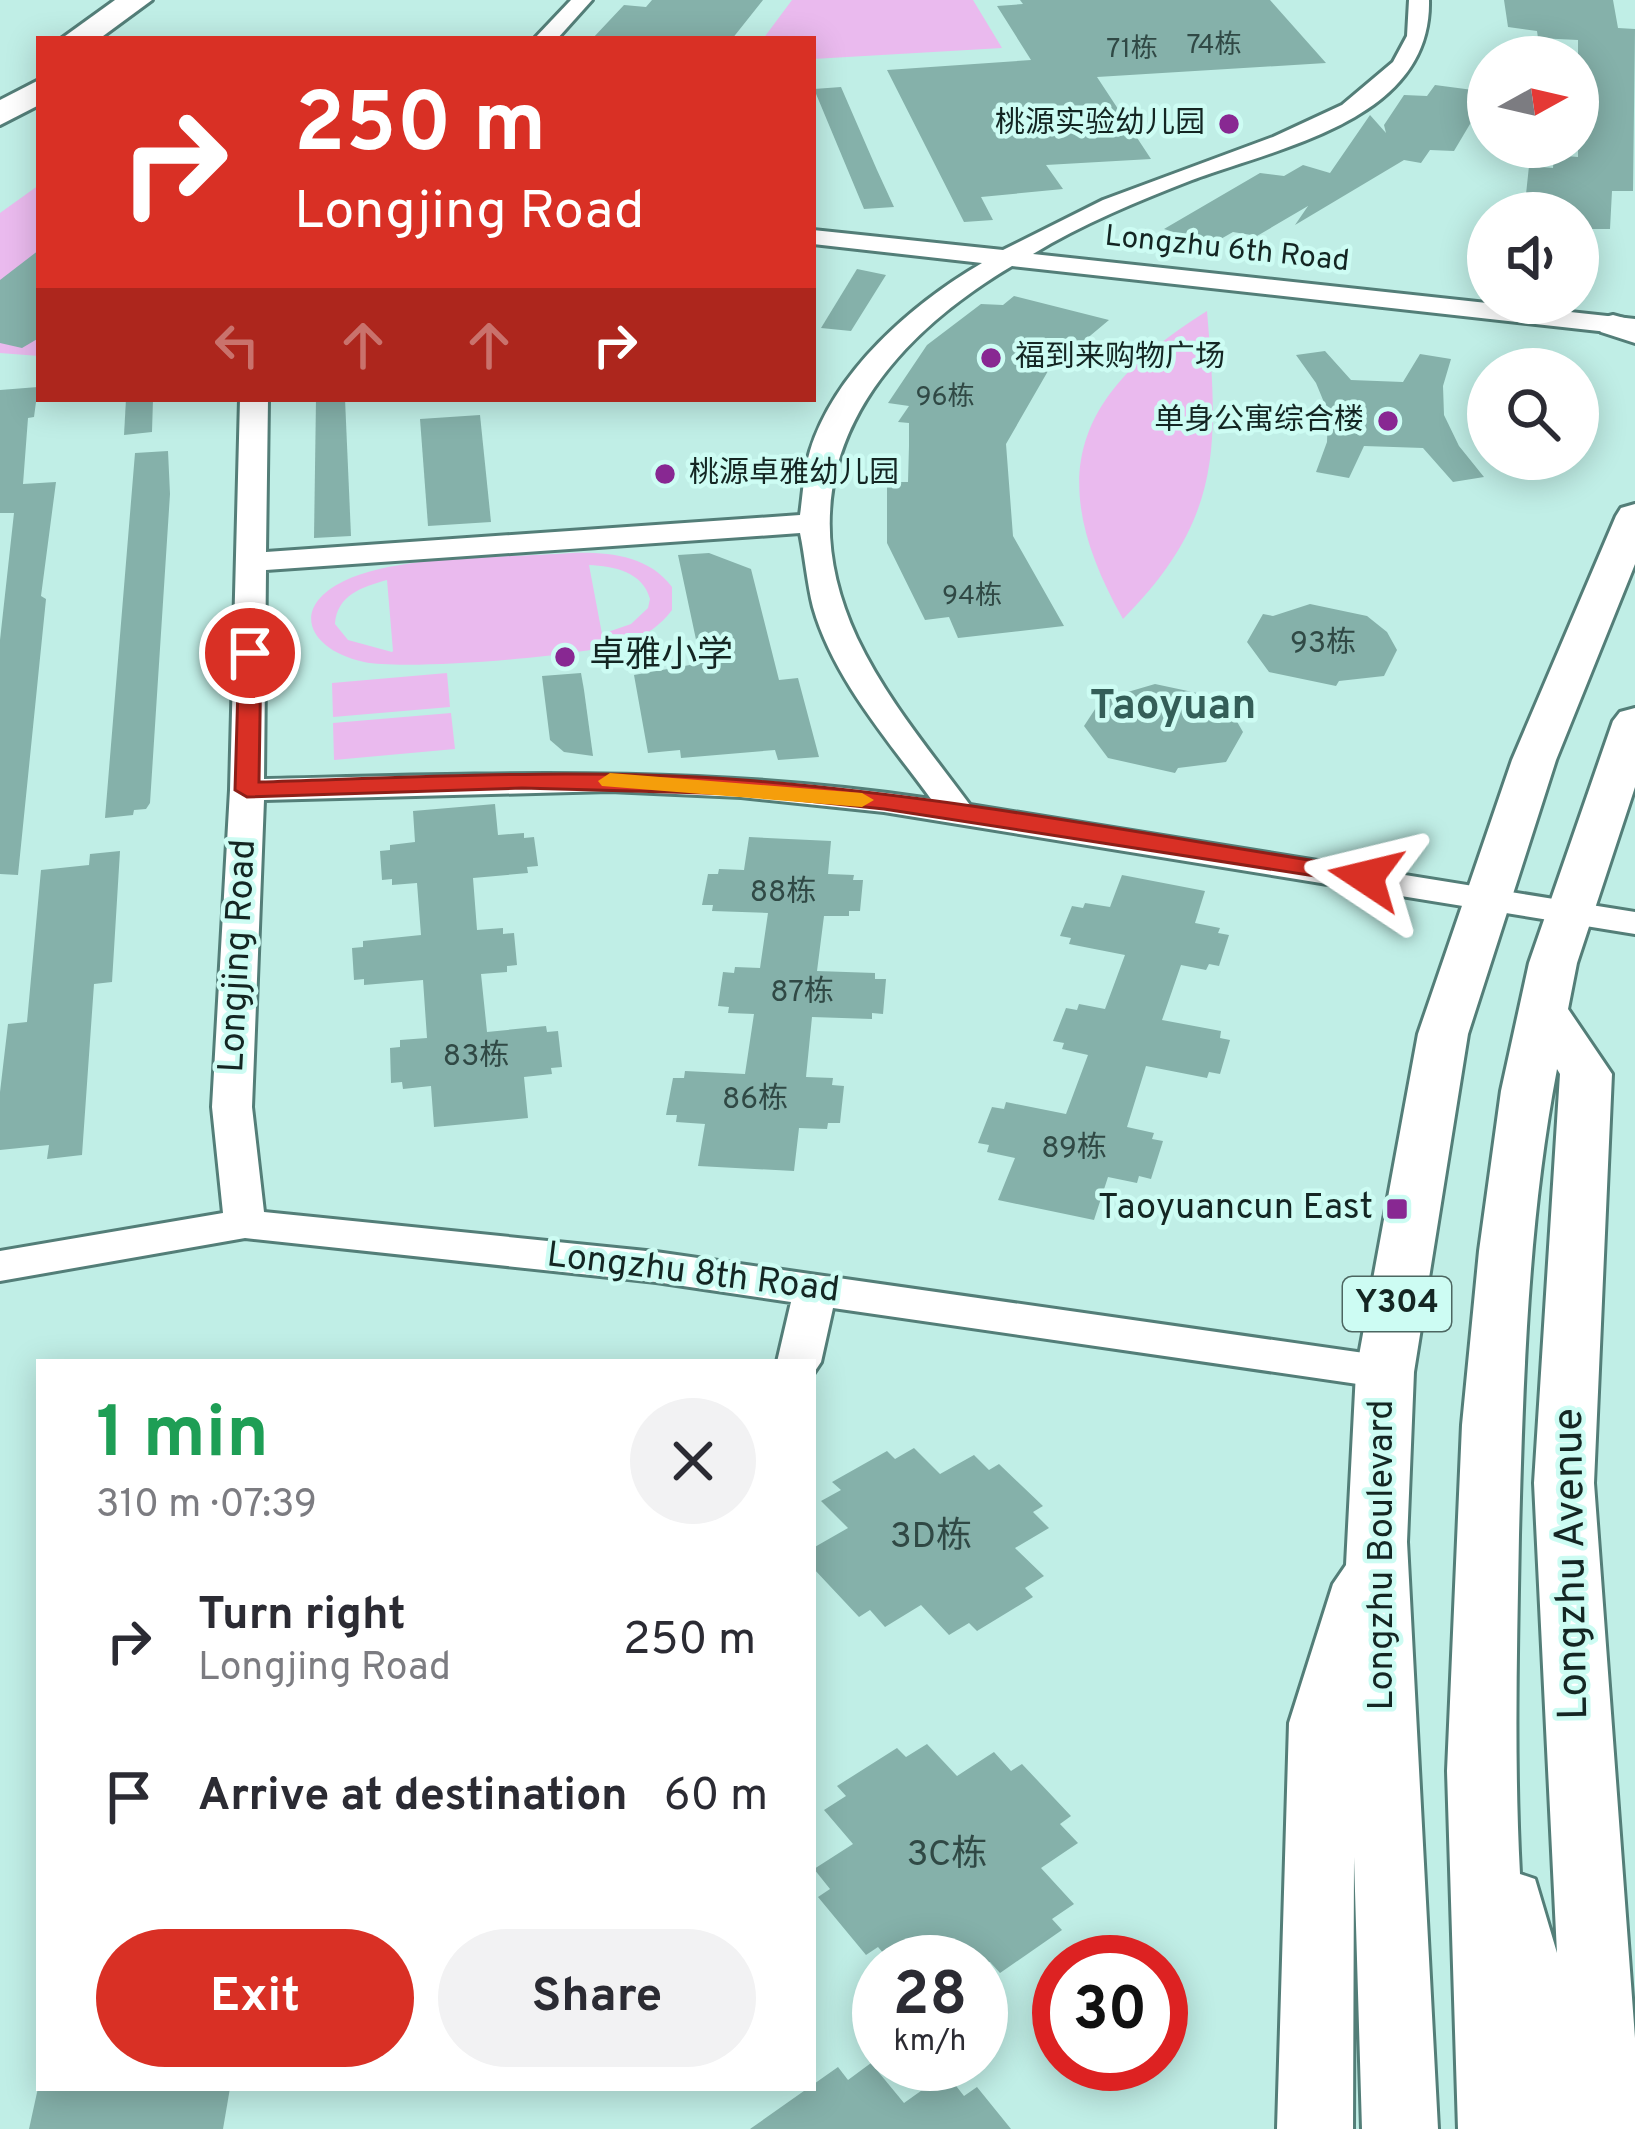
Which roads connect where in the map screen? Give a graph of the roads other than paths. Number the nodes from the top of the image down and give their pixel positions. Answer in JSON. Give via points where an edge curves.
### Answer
{"nodes":[{"id":1,"x":582,"y":0,"type":"edge"},
{"id":2,"x":1419,"y":0,"type":"edge"},
{"id":3,"x":149,"y":4,"type":"edge"},
{"id":4,"x":82,"y":36,"type":"edge"},
{"id":5,"x":120,"y":36,"type":"edge"},
{"id":6,"x":548,"y":36,"type":"edge"},
{"id":7,"x":36,"y":65,"type":"edge"},
{"id":8,"x":0,"y":87,"type":"edge"},
{"id":9,"x":36,"y":92,"type":"edge"},
{"id":10,"x":0,"y":115,"type":"edge"},
{"id":11,"x":816,"y":237,"type":"edge"},
{"id":12,"x":1007,"y":259,"type":"junction"},
{"id":13,"x":1628,"y":328,"type":"edge"},
{"id":14,"x":254,"y":402,"type":"edge"},
{"id":15,"x":1635,"y":517,"type":"edge"},
{"id":16,"x":813,"y":523,"type":"junction"},
{"id":17,"x":251,"y":562,"type":"junction"},
{"id":18,"x":1635,"y":721,"type":"edge"},
{"id":19,"x":247,"y":790,"type":"junction"},
{"id":20,"x":959,"y":814,"type":"junction"},
{"id":21,"x":1486,"y":897,"type":"junction"},
{"id":22,"x":1568,"y":912,"type":"junction"},
{"id":23,"x":1635,"y":923,"type":"edge"},
{"id":24,"x":1544,"y":1010,"type":"junction"},
{"id":25,"x":244,"y":1224,"type":"junction"},
{"id":26,"x":0,"y":1266,"type":"edge"},
{"id":27,"x":815,"y":1289,"type":"junction"},
{"id":28,"x":801,"y":1359,"type":"edge"},
{"id":29,"x":1385,"y":1372,"type":"junction"},
{"id":30,"x":1376,"y":1542,"type":"junction"},
{"id":31,"x":1481,"y":1771,"type":"junction"},
{"id":32,"x":1315,"y":2129,"type":"edge"},
{"id":33,"x":1400,"y":2129,"type":"edge"},
{"id":34,"x":1496,"y":2129,"type":"edge"},
{"id":35,"x":1561,"y":2129,"type":"edge"},
{"id":36,"x":1604,"y":2129,"type":"edge"}],
"edges":[{"from":1,"to":6,"type":"street"},
{"from":2,"to":12,"type":"street","via":[[1418,33],[1404,60],[1340,114],[1290,140],[1181,176]]},
{"from":3,"to":4,"type":"highway"},
{"from":3,"to":5,"type":"highway"},
{"from":7,"to":8,"type":"highway"},
{"from":9,"to":10,"type":"highway"},
{"from":11,"to":12,"type":"street","name":"Longzhu 6th Road"},
{"from":12,"to":13,"type":"street","name":"Longzhu 6th Road"},
{"from":12,"to":16,"type":"street","via":[[914,321],[861,377],[827,441]]},
{"from":14,"to":17,"type":"street","name":"Longjing Road"},
{"from":15,"to":21,"type":"main road","name":"Longzhu Boulevard","number":"Y304"},
{"from":16,"to":17,"type":"street"},
{"from":16,"to":20,"type":"street","via":[[821,582],[841,637]]},
{"from":17,"to":19,"type":"street","name":"Longjing Road"},
{"from":18,"to":22,"type":"main road"},
{"from":19,"to":20,"type":"street","via":[[610,781],[741,787]]},
{"from":19,"to":25,"type":"street","name":"Longjing Road","via":[[232,1107]]},
{"from":20,"to":21,"type":"street"},
{"from":21,"to":22,"type":"street"},
{"from":21,"to":29,"type":"main road","name":"Longzhu Boulevard","number":"Y304","via":[[1443,1034]]},
{"from":22,"to":23,"type":"street"},
{"from":22,"to":24,"type":"main road"},
{"from":24,"to":31,"type":"main road","via":[[1527,1091],[1492,1425]]},
{"from":24,"to":36,"type":"main road","name":"Longzhu Avenue","via":[[1586,1074],[1564,1483]]},
{"from":25,"to":26,"type":"street","name":"Longzhu 8th Road"},
{"from":25,"to":27,"type":"street","name":"Longzhu 8th Road"},
{"from":27,"to":28,"type":"street"},
{"from":27,"to":29,"type":"street","name":"Longzhu 8th Road"},
{"from":29,"to":30,"type":"main road","name":"Longzhu Boulevard","number":"Y304"},
{"from":30,"to":32,"type":"main road","via":[[1322,1723]]},
{"from":30,"to":33,"type":"main road","name":"Longzhu Boulevard","number":"Y304"},
{"from":31,"to":34,"type":"main road"},
{"from":31,"to":35,"type":"main road"}]}
